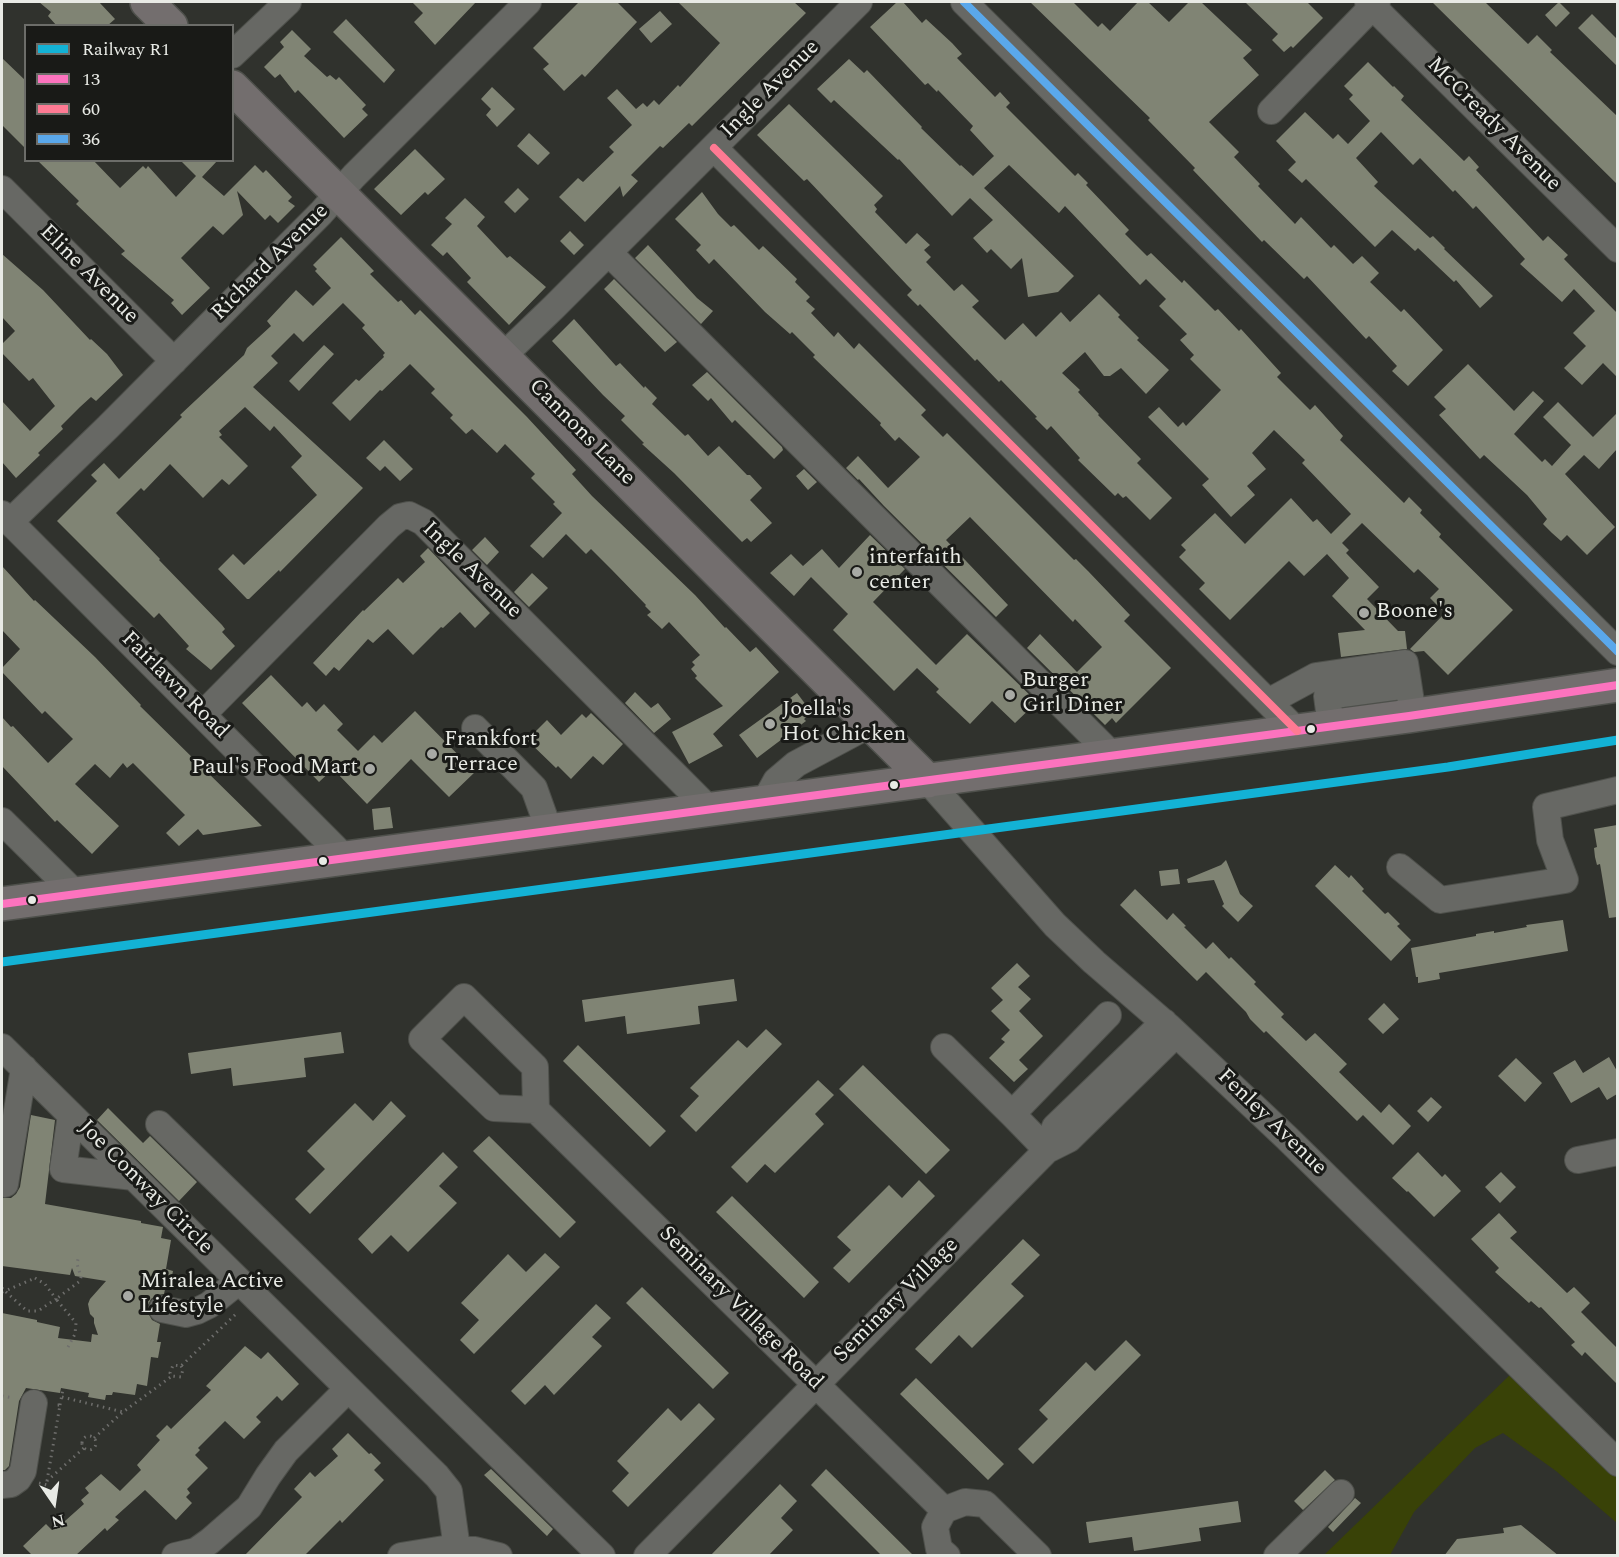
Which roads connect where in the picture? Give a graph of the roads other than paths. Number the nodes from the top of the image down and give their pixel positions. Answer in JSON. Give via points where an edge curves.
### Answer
{"nodes":[{"id":1,"x":147,"y":2,"type":"edge"},
{"id":2,"x":288,"y":2,"type":"edge"},
{"id":3,"x":528,"y":2,"type":"edge"},
{"id":4,"x":859,"y":2,"type":"edge"},
{"id":5,"x":964,"y":2,"type":"edge"},
{"id":6,"x":1373,"y":3,"type":"edge"},
{"id":7,"x":169,"y":24,"type":"edge"},
{"id":8,"x":234,"y":53,"type":"edge"},
{"id":9,"x":234,"y":89,"type":"edge"},
{"id":10,"x":1271,"y":111,"type":"dead end"},
{"id":11,"x":714,"y":148,"type":"junction"},
{"id":12,"x":2,"y":189,"type":"edge"},
{"id":13,"x":339,"y":194,"type":"junction"},
{"id":14,"x":1617,"y":249,"type":"edge"},
{"id":15,"x":609,"y":253,"type":"junction"},
{"id":16,"x":503,"y":356,"type":"junction"},
{"id":17,"x":174,"y":361,"type":"junction"},
{"id":18,"x":6,"y":518,"type":"edge"},
{"id":19,"x":1617,"y":652,"type":"edge"},
{"id":20,"x":1617,"y":685,"type":"edge"},
{"id":21,"x":1324,"y":699,"type":"junction"},
{"id":22,"x":1411,"y":700,"type":"junction"},
{"id":23,"x":1268,"y":702,"type":"junction"},
{"id":24,"x":203,"y":714,"type":"junction"},
{"id":25,"x":871,"y":724,"type":"junction"},
{"id":26,"x":475,"y":728,"type":"dead end"},
{"id":27,"x":1297,"y":731,"type":"junction"},
{"id":28,"x":1113,"y":756,"type":"junction"},
{"id":29,"x":928,"y":781,"type":"junction"},
{"id":30,"x":1617,"y":790,"type":"edge"},
{"id":31,"x":765,"y":801,"type":"junction"},
{"id":32,"x":709,"y":809,"type":"junction"},
{"id":33,"x":2,"y":821,"type":"edge"},
{"id":34,"x":549,"y":830,"type":"junction"},
{"id":35,"x":345,"y":858,"type":"junction"},
{"id":36,"x":1400,"y":867,"type":"dead end"},
{"id":37,"x":76,"y":894,"type":"junction"},
{"id":38,"x":2,"y":904,"type":"edge"},
{"id":39,"x":1108,"y":1015,"type":"dead end"},
{"id":40,"x":1170,"y":1028,"type":"junction"},
{"id":41,"x":2,"y":1047,"type":"edge"},
{"id":42,"x":944,"y":1047,"type":"dead end"},
{"id":43,"x":1057,"y":1067,"type":"junction"},
{"id":44,"x":24,"y":1068,"type":"junction"},
{"id":45,"x":1088,"y":1095,"type":"junction"},
{"id":46,"x":536,"y":1110,"type":"junction"},
{"id":47,"x":1012,"y":1114,"type":"junction"},
{"id":48,"x":71,"y":1115,"type":"junction"},
{"id":49,"x":159,"y":1125,"type":"dead end"},
{"id":50,"x":1047,"y":1150,"type":"junction"},
{"id":51,"x":1617,"y":1152,"type":"edge"},
{"id":52,"x":1578,"y":1160,"type":"dead end"},
{"id":53,"x":134,"y":1177,"type":"junction"},
{"id":54,"x":5,"y":1184,"type":"dead end"},
{"id":55,"x":239,"y":1281,"type":"junction"},
{"id":56,"x":162,"y":1310,"type":"dead end"},
{"id":57,"x":815,"y":1383,"type":"junction"},
{"id":58,"x":348,"y":1389,"type":"junction"},
{"id":59,"x":34,"y":1403,"type":"dead end"},
{"id":60,"x":1617,"y":1463,"type":"edge"},
{"id":61,"x":2,"y":1485,"type":"edge"},
{"id":62,"x":1341,"y":1493,"type":"dead end"},
{"id":63,"x":945,"y":1510,"type":"junction"},
{"id":64,"x":457,"y":1549,"type":"junction"},
{"id":65,"x":176,"y":1556,"type":"edge"},
{"id":66,"x":401,"y":1556,"type":"edge"},
{"id":67,"x":500,"y":1556,"type":"edge"},
{"id":68,"x":602,"y":1556,"type":"edge"},
{"id":69,"x":647,"y":1556,"type":"edge"},
{"id":70,"x":947,"y":1556,"type":"edge"},
{"id":71,"x":1038,"y":1556,"type":"edge"},
{"id":72,"x":1277,"y":1556,"type":"edge"}],
"edges":[{"from":1,"to":7,"type":"main road"},
{"from":2,"to":8,"type":"street"},
{"from":3,"to":13,"type":"street","name":"Richard Avenue"},
{"from":4,"to":11,"type":"street","name":"Ingle Avenue"},
{"from":5,"to":19,"type":"street"},
{"from":6,"to":10,"type":"street"},
{"from":6,"to":14,"type":"street","name":"McCready Avenue"},
{"from":9,"to":13,"type":"main road","name":"Cannons Lane"},
{"from":11,"to":15,"type":"street","name":"Ingle Avenue"},
{"from":11,"to":23,"type":"street"},
{"from":12,"to":17,"type":"street","name":"Eline Avenue"},
{"from":13,"to":16,"type":"main road","name":"Cannons Lane"},
{"from":13,"to":17,"type":"street","name":"Richard Avenue"},
{"from":15,"to":16,"type":"street","name":"Ingle Avenue"},
{"from":15,"to":28,"type":"street"},
{"from":16,"to":25,"type":"main road","name":"Cannons Lane"},
{"from":17,"to":18,"type":"street","name":"Richard Avenue"},
{"from":18,"to":24,"type":"street","name":"Fairlawn Road"},
{"from":20,"to":22,"type":"main road"},
{"from":21,"to":22,"type":"main road"},
{"from":21,"to":22,"type":"street","via":[[1405,663]]},
{"from":21,"to":23,"type":"street"},
{"from":21,"to":27,"type":"main road"},
{"from":23,"to":27,"type":"street"},
{"from":24,"to":32,"type":"street","name":"Ingle Avenue","via":[[388,526],[409,515],[423,522]]},
{"from":24,"to":35,"type":"street","name":"Fairlawn Road"},
{"from":25,"to":29,"type":"main road","name":"Cannons Lane"},
{"from":25,"to":31,"type":"street","via":[[796,764],[776,781]]},
{"from":26,"to":34,"type":"street","via":[[534,788]]},
{"from":27,"to":28,"type":"main road"},
{"from":28,"to":29,"type":"main road"},
{"from":29,"to":31,"type":"main road"},
{"from":29,"to":40,"type":"street","name":"Fenley Avenue","via":[[1055,925]]},
{"from":30,"to":36,"type":"street","via":[[1546,807],[1550,840],[1565,880],[1440,900]]},
{"from":31,"to":32,"type":"main road"},
{"from":32,"to":34,"type":"main road"},
{"from":33,"to":37,"type":"street"},
{"from":34,"to":35,"type":"main road"},
{"from":35,"to":37,"type":"main road"},
{"from":37,"to":38,"type":"main road"},
{"from":39,"to":43,"type":"street"},
{"from":40,"to":45,"type":"street","name":"Seminary Village"},
{"from":40,"to":50,"type":"street","name":"Seminary Village","via":[[1069,1139]]},
{"from":40,"to":60,"type":"street","name":"Fenley Avenue"},
{"from":41,"to":44,"type":"street","name":"Joe Conway Circle"},
{"from":42,"to":47,"type":"street"},
{"from":43,"to":45,"type":"street"},
{"from":43,"to":47,"type":"street"},
{"from":44,"to":48,"type":"street","name":"Joe Conway Circle"},
{"from":44,"to":54,"type":"street"},
{"from":45,"to":50,"type":"street","name":"Seminary Village","via":[[1055,1126]]},
{"from":46,"to":46,"type":"street","via":[[494,1108],[422,1039],[464,997],[535,1067]]},
{"from":46,"to":57,"type":"street","name":"Seminary Village Road"},
{"from":47,"to":50,"type":"street"},
{"from":48,"to":53,"type":"street","name":"Joe Conway Circle"},
{"from":48,"to":53,"type":"street","via":[[63,1169]]},
{"from":49,"to":68,"type":"street"},
{"from":50,"to":57,"type":"street","name":"Seminary Village"},
{"from":51,"to":52,"type":"street"},
{"from":53,"to":55,"type":"street","name":"Joe Conway Circle"},
{"from":55,"to":56,"type":"street","via":[[197,1311],[186,1314]]},
{"from":55,"to":58,"type":"street","name":"Joe Conway Circle"},
{"from":57,"to":63,"type":"street","name":"Seminary Village Road"},
{"from":57,"to":69,"type":"street","name":"Seminary Village"},
{"from":58,"to":64,"type":"street","name":"Joe Conway Circle","via":[[449,1491]]},
{"from":58,"to":65,"type":"street","via":[[286,1451],[249,1507],[210,1542]]},
{"from":59,"to":61,"type":"street","via":[[22,1471],[11,1484]]},
{"from":62,"to":72,"type":"street"},
{"from":63,"to":70,"type":"street","via":[[935,1527],[939,1549]]},
{"from":63,"to":71,"type":"street","via":[[965,1502],[985,1504]]},
{"from":64,"to":66,"type":"street"},
{"from":64,"to":67,"type":"street"}]}
